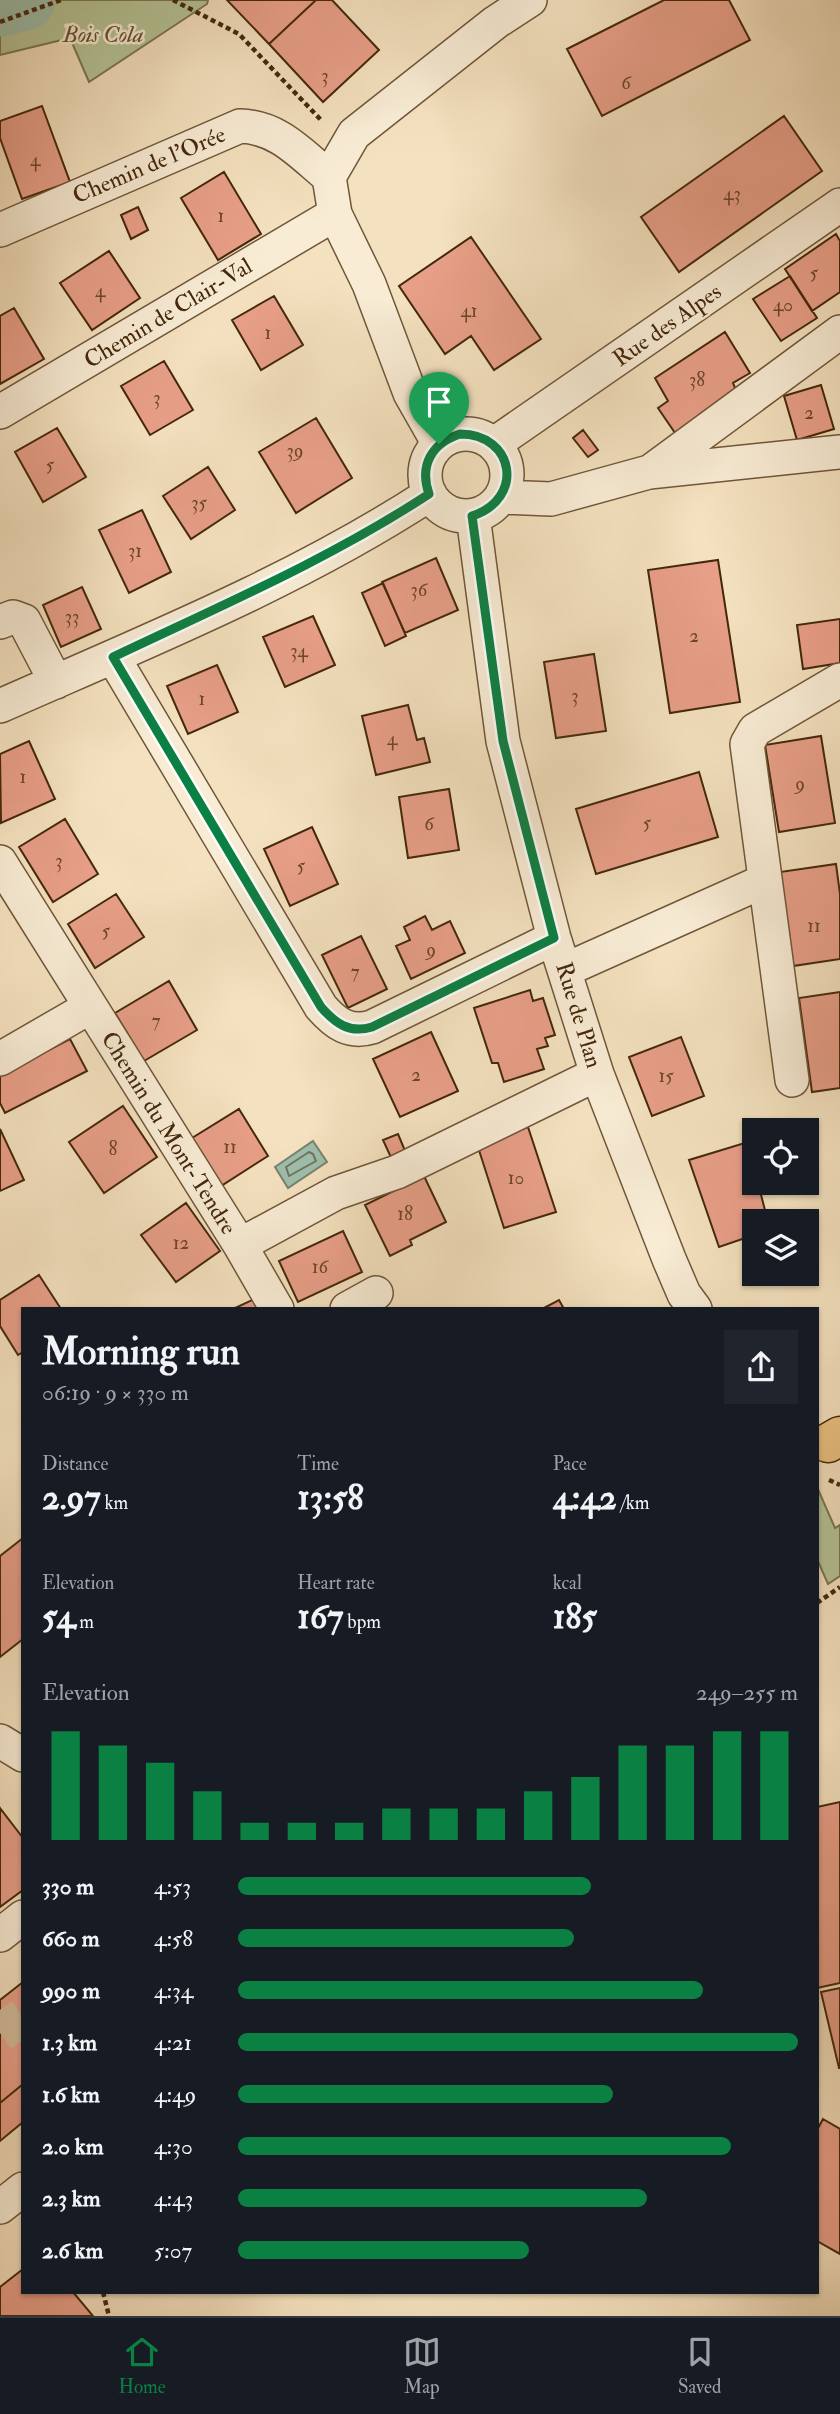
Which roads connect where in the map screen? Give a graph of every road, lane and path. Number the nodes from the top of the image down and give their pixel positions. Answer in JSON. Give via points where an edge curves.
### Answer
{"nodes":[{"id":1,"x":61,"y":0,"type":"edge"},
{"id":2,"x":173,"y":0,"type":"edge"},
{"id":3,"x":530,"y":0,"type":"edge"},
{"id":4,"x":0,"y":22,"type":"edge"},
{"id":5,"x":322,"y":121,"type":"dead end"},
{"id":6,"x":328,"y":177,"type":"junction"},
{"id":7,"x":840,"y":205,"type":"edge"},
{"id":8,"x":335,"y":214,"type":"junction"},
{"id":9,"x":0,"y":230,"type":"edge"},
{"id":10,"x":840,"y":332,"type":"edge"},
{"id":11,"x":0,"y":412,"type":"edge"},
{"id":12,"x":439,"y":444,"type":"junction"},
{"id":13,"x":494,"y":444,"type":"junction"},
{"id":14,"x":840,"y":452,"type":"edge"},
{"id":15,"x":649,"y":472,"type":"junction"},
{"id":16,"x":429,"y":494,"type":"junction"},
{"id":17,"x":501,"y":497,"type":"junction"},
{"id":18,"x":472,"y":516,"type":"junction"},
{"id":19,"x":0,"y":622,"type":"edge"},
{"id":20,"x":113,"y":657,"type":"junction"},
{"id":21,"x":840,"y":680,"type":"edge"},
{"id":22,"x":56,"y":682,"type":"junction"},
{"id":23,"x":0,"y":706,"type":"edge"},
{"id":24,"x":0,"y":862,"type":"edge"},
{"id":25,"x":764,"y":881,"type":"junction"},
{"id":26,"x":554,"y":938,"type":"junction"},
{"id":27,"x":565,"y":970,"type":"junction"},
{"id":28,"x":90,"y":1007,"type":"junction"},
{"id":29,"x":0,"y":1059,"type":"edge"},
{"id":30,"x":597,"y":1074,"type":"junction"},
{"id":31,"x":792,"y":1080,"type":"dead end"},
{"id":32,"x":240,"y":1245,"type":"junction"},
{"id":33,"x":376,"y":1293,"type":"dead end"},
{"id":34,"x":276,"y":1307,"type":"edge"},
{"id":35,"x":352,"y":1307,"type":"edge"},
{"id":36,"x":694,"y":1307,"type":"edge"},
{"id":37,"x":840,"y":1587,"type":"edge"},
{"id":38,"x":819,"y":1601,"type":"edge"},
{"id":39,"x":21,"y":1730,"type":"edge"},
{"id":40,"x":0,"y":1734,"type":"edge"},
{"id":41,"x":0,"y":1741,"type":"edge"},
{"id":42,"x":21,"y":1754,"type":"edge"},
{"id":43,"x":21,"y":1919,"type":"edge"},
{"id":44,"x":0,"y":1935,"type":"edge"},
{"id":45,"x":21,"y":2191,"type":"edge"},
{"id":46,"x":0,"y":2207,"type":"edge"},
{"id":47,"x":104,"y":2294,"type":"edge"},
{"id":48,"x":109,"y":2316,"type":"edge"}],
"edges":[{"from":1,"to":4,"type":"path"},
{"from":2,"to":5,"type":"path","via":[[239,34]]},
{"from":3,"to":6,"type":"street","via":[[354,134]]},
{"from":6,"to":8,"type":"street"},
{"from":6,"to":9,"type":"street","name":"Chemin de l'Orée","via":[[273,133],[240,126]]},
{"from":7,"to":13,"type":"street","name":"Rue des Alpes"},
{"from":8,"to":11,"type":"street","name":"Chemin de Clair-Val"},
{"from":8,"to":12,"type":"street","via":[[369,285],[410,393]]},
{"from":10,"to":15,"type":"street"},
{"from":12,"to":13,"type":"street","via":[[472,434]]},
{"from":12,"to":16,"type":"street","via":[[425,473]]},
{"from":13,"to":17,"type":"street","via":[[507,469]]},
{"from":14,"to":15,"type":"street"},
{"from":15,"to":17,"type":"street","via":[[551,499]]},
{"from":16,"to":18,"type":"street","via":[[452,514]]},
{"from":16,"to":20,"type":"street","via":[[281,577]]},
{"from":17,"to":18,"type":"street","via":[[494,506]]},
{"from":18,"to":26,"type":"street","name":"Rue de Plan","via":[[503,741]]},
{"from":19,"to":22,"type":"street","via":[[13,617],[24,621]]},
{"from":20,"to":22,"type":"street"},
{"from":20,"to":26,"type":"street","via":[[321,1007],[336,1023],[355,1030],[372,1027]]},
{"from":21,"to":25,"type":"street","via":[[755,730],[747,744]]},
{"from":22,"to":23,"type":"street"},
{"from":24,"to":28,"type":"street","name":"Chemin du Mont-Tendre"},
{"from":25,"to":27,"type":"street"},
{"from":25,"to":31,"type":"street"},
{"from":26,"to":27,"type":"street","name":"Rue de Plan"},
{"from":27,"to":30,"type":"street","name":"Rue de Plan"},
{"from":28,"to":29,"type":"street"},
{"from":28,"to":32,"type":"street","name":"Chemin du Mont-Tendre"},
{"from":30,"to":32,"type":"street","name":"Chemin du Mont-Tendre","via":[[397,1172],[336,1193]]},
{"from":30,"to":36,"type":"street","name":"Rue de Plan","via":[[664,1261]]},
{"from":32,"to":34,"type":"street"},
{"from":33,"to":35,"type":"street"},
{"from":37,"to":38,"type":"path"},
{"from":39,"to":40,"type":"street"},
{"from":41,"to":42,"type":"street"},
{"from":43,"to":44,"type":"street"},
{"from":45,"to":46,"type":"street"},
{"from":47,"to":48,"type":"path"}]}
